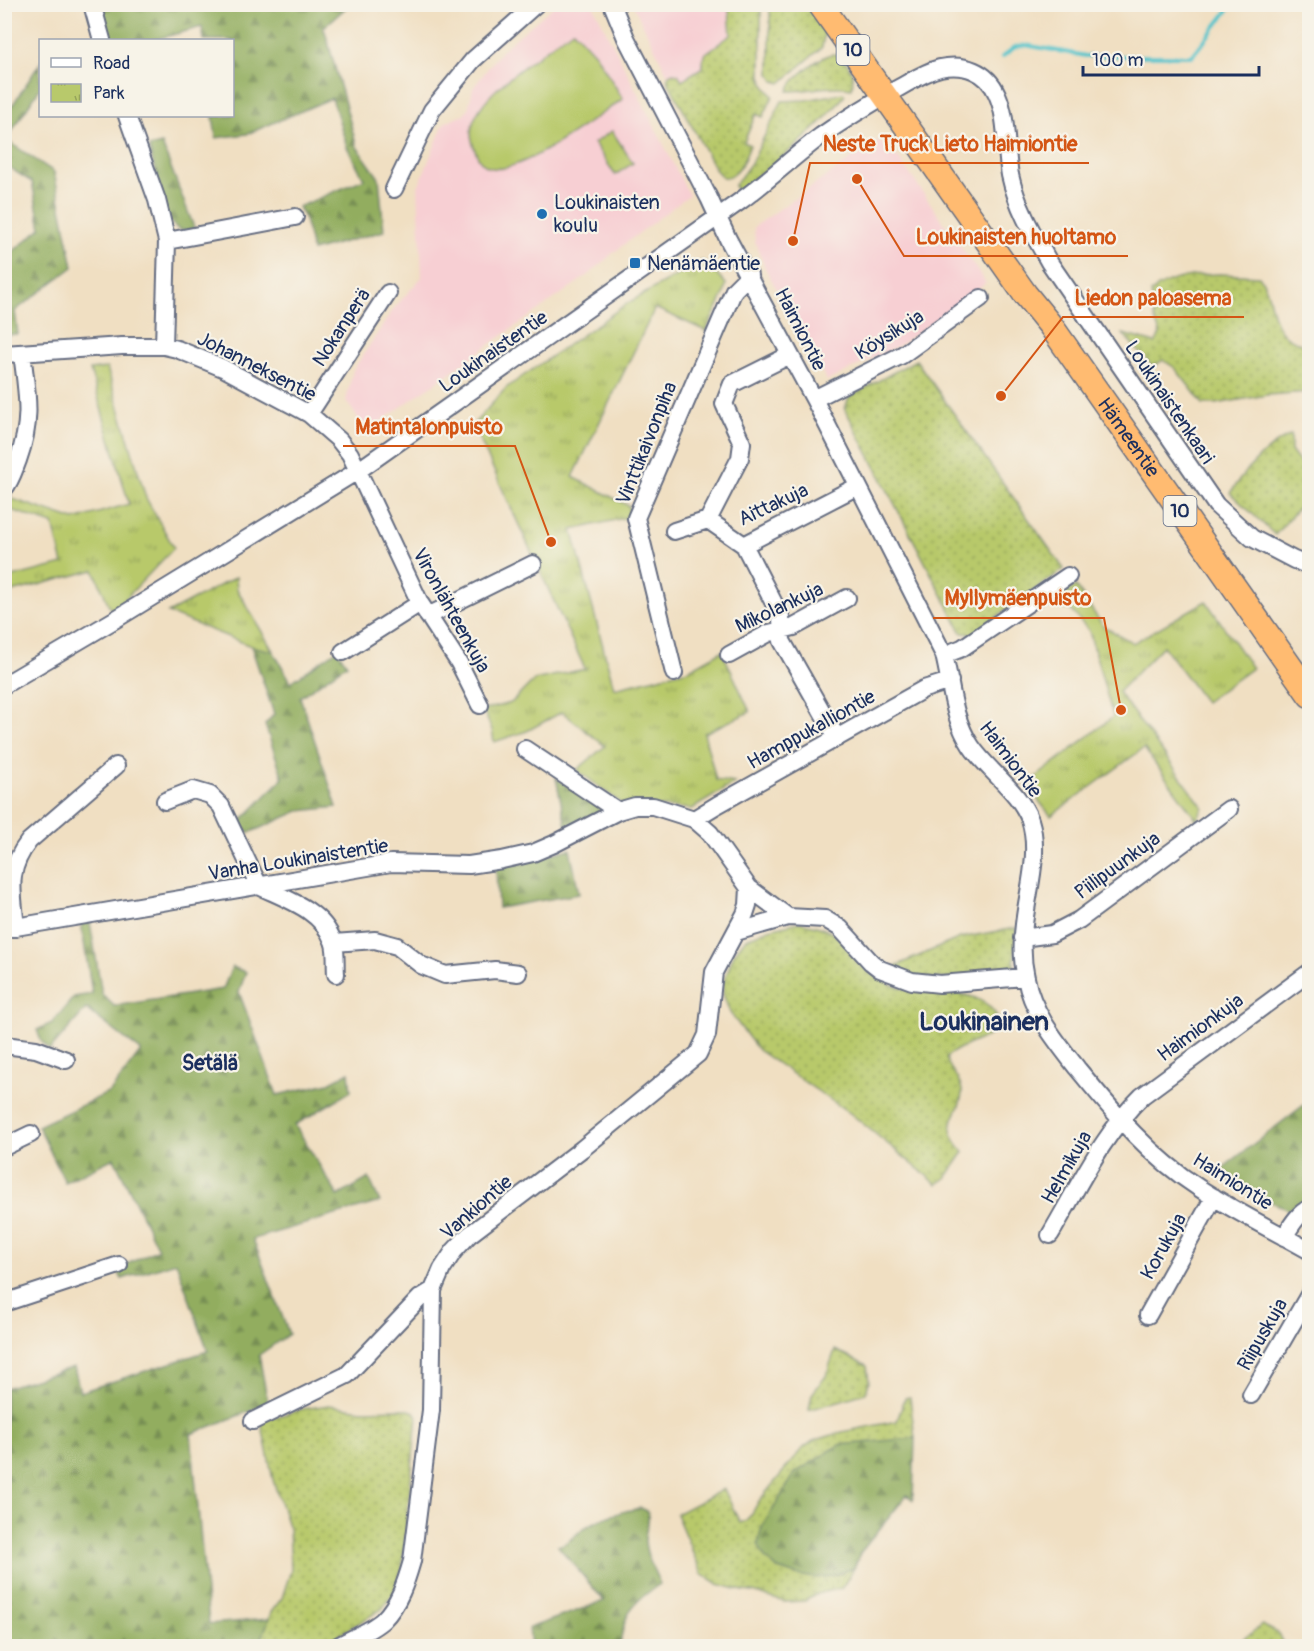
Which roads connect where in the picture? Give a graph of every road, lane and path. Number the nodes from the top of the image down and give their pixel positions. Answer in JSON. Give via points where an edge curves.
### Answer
{"nodes":[{"id":1,"x":92,"y":4,"type":"edge"},
{"id":2,"x":536,"y":4,"type":"edge"},
{"id":3,"x":612,"y":4,"type":"edge"},
{"id":4,"x":820,"y":4,"type":"edge"},
{"id":5,"x":838,"y":4,"type":"edge"},
{"id":6,"x":102,"y":39,"type":"edge"},
{"id":7,"x":892,"y":92,"type":"junction"},
{"id":8,"x":127,"y":117,"type":"edge"},
{"id":9,"x":394,"y":189,"type":"dead end"},
{"id":10,"x":295,"y":217,"type":"dead end"},
{"id":11,"x":718,"y":217,"type":"junction"},
{"id":12,"x":167,"y":241,"type":"junction"},
{"id":13,"x":748,"y":275,"type":"junction"},
{"id":14,"x":388,"y":293,"type":"dead end"},
{"id":15,"x":981,"y":298,"type":"dead end"},
{"id":16,"x":164,"y":345,"type":"junction"},
{"id":17,"x":22,"y":353,"type":"junction"},
{"id":18,"x":4,"y":354,"type":"edge"},
{"id":19,"x":790,"y":354,"type":"junction"},
{"id":20,"x":814,"y":399,"type":"junction"},
{"id":21,"x":309,"y":414,"type":"junction"},
{"id":22,"x":359,"y":470,"type":"junction"},
{"id":23,"x":858,"y":486,"type":"junction"},
{"id":24,"x":4,"y":489,"type":"edge"},
{"id":25,"x":708,"y":520,"type":"junction"},
{"id":26,"x":674,"y":531,"type":"dead end"},
{"id":27,"x":744,"y":545,"type":"junction"},
{"id":28,"x":533,"y":564,"type":"dead end"},
{"id":29,"x":1310,"y":566,"type":"edge"},
{"id":30,"x":1068,"y":576,"type":"dead end"},
{"id":31,"x":847,"y":598,"type":"dead end"},
{"id":32,"x":424,"y":609,"type":"junction"},
{"id":33,"x":782,"y":629,"type":"junction"},
{"id":34,"x":343,"y":652,"type":"dead end"},
{"id":35,"x":729,"y":655,"type":"dead end"},
{"id":36,"x":944,"y":655,"type":"junction"},
{"id":37,"x":674,"y":673,"type":"dead end"},
{"id":38,"x":950,"y":681,"type":"junction"},
{"id":39,"x":4,"y":685,"type":"edge"},
{"id":40,"x":1310,"y":695,"type":"edge"},
{"id":41,"x":480,"y":705,"type":"dead end"},
{"id":42,"x":837,"y":738,"type":"junction"},
{"id":43,"x":525,"y":749,"type":"dead end"},
{"id":44,"x":116,"y":766,"type":"dead end"},
{"id":45,"x":165,"y":801,"type":"dead end"},
{"id":46,"x":1229,"y":809,"type":"dead end"},
{"id":47,"x":618,"y":811,"type":"junction"},
{"id":48,"x":694,"y":819,"type":"junction"},
{"id":49,"x":259,"y":886,"type":"junction"},
{"id":50,"x":748,"y":888,"type":"junction"},
{"id":51,"x":788,"y":917,"type":"junction"},
{"id":52,"x":10,"y":929,"type":"edge"},
{"id":53,"x":736,"y":932,"type":"junction"},
{"id":54,"x":1022,"y":938,"type":"junction"},
{"id":55,"x":334,"y":943,"type":"junction"},
{"id":56,"x":1310,"y":972,"type":"edge"},
{"id":57,"x":336,"y":974,"type":"dead end"},
{"id":58,"x":518,"y":974,"type":"dead end"},
{"id":59,"x":1026,"y":977,"type":"junction"},
{"id":60,"x":4,"y":1045,"type":"edge"},
{"id":61,"x":66,"y":1060,"type":"dead end"},
{"id":62,"x":1119,"y":1120,"type":"junction"},
{"id":63,"x":31,"y":1134,"type":"dead end"},
{"id":64,"x":4,"y":1147,"type":"edge"},
{"id":65,"x":1214,"y":1197,"type":"junction"},
{"id":66,"x":1310,"y":1208,"type":"edge"},
{"id":67,"x":1050,"y":1235,"type":"dead end"},
{"id":68,"x":1284,"y":1237,"type":"junction"},
{"id":69,"x":1310,"y":1251,"type":"edge"},
{"id":70,"x":119,"y":1265,"type":"dead end"},
{"id":71,"x":433,"y":1290,"type":"junction"},
{"id":72,"x":1310,"y":1293,"type":"edge"},
{"id":73,"x":4,"y":1303,"type":"edge"},
{"id":74,"x":1148,"y":1315,"type":"dead end"},
{"id":75,"x":1251,"y":1395,"type":"dead end"},
{"id":76,"x":253,"y":1421,"type":"dead end"},
{"id":77,"x":341,"y":1646,"type":"edge"}],
"edges":[{"from":1,"to":6,"type":"street"},
{"from":2,"to":9,"type":"street","via":[[472,60],[432,110]]},
{"from":3,"to":11,"type":"street"},
{"from":4,"to":7,"type":"highway","name":"Hämeentie","number":"10"},
{"from":5,"to":7,"type":"highway","name":"Hämeentie","number":"10"},
{"from":7,"to":11,"type":"street","name":"Loukinaistentie","via":[[820,137]]},
{"from":7,"to":29,"type":"street","name":"Loukinaistenkaari","via":[[930,72],[953,67],[974,70],[992,84],[1002,108],[1016,197],[1049,262],[1216,506],[1252,538]]},
{"from":7,"to":40,"type":"highway","name":"Hämeentie","number":"10","via":[[1018,265],[1051,326]]},
{"from":8,"to":12,"type":"street"},
{"from":10,"to":12,"type":"street"},
{"from":11,"to":13,"type":"street","name":"Haimiontie"},
{"from":11,"to":22,"type":"street","name":"Loukinaistentie"},
{"from":12,"to":16,"type":"street"},
{"from":13,"to":19,"type":"street","name":"Haimiontie"},
{"from":13,"to":37,"type":"street","name":"Vinttikaivonpiha","via":[[734,290],[636,518]]},
{"from":14,"to":21,"type":"street","name":"Nokanperä"},
{"from":15,"to":20,"type":"street","name":"Köysikuja","via":[[902,355]]},
{"from":16,"to":17,"type":"street","name":"Johanneksentie"},
{"from":16,"to":21,"type":"street","name":"Johanneksentie","via":[[223,368]]},
{"from":17,"to":18,"type":"street","name":"Johanneksentie"},
{"from":17,"to":24,"type":"street","via":[[29,405],[27,434]]},
{"from":19,"to":20,"type":"street","name":"Haimiontie"},
{"from":19,"to":25,"type":"street","via":[[732,384],[724,404],[742,442],[740,458]]},
{"from":20,"to":23,"type":"street","name":"Haimiontie"},
{"from":21,"to":22,"type":"street","name":"Johanneksentie","via":[[339,440]]},
{"from":22,"to":32,"type":"street","name":"Vironlähteenkuja"},
{"from":22,"to":39,"type":"street","name":"Loukinaistentie"},
{"from":23,"to":27,"type":"street","name":"Aittakuja"},
{"from":23,"to":36,"type":"street","name":"Haimiontie"},
{"from":25,"to":26,"type":"street","name":"Aittakuja"},
{"from":25,"to":27,"type":"street","name":"Aittakuja"},
{"from":27,"to":33,"type":"street","via":[[781,616]]},
{"from":28,"to":32,"type":"street"},
{"from":30,"to":36,"type":"street","via":[[962,648]]},
{"from":31,"to":33,"type":"street","name":"Mikolankuja","via":[[794,627]]},
{"from":32,"to":34,"type":"street"},
{"from":32,"to":41,"type":"street","name":"Vironlähteenkuja","via":[[459,663]]},
{"from":33,"to":35,"type":"street","name":"Mikolankuja"},
{"from":33,"to":42,"type":"street","via":[[782,641]]},
{"from":36,"to":38,"type":"street","name":"Haimiontie"},
{"from":38,"to":42,"type":"street","name":"Hamppukalliontie","via":[[924,690]]},
{"from":38,"to":54,"type":"street","name":"Haimiontie","via":[[953,708],[971,746],[1029,819],[1033,858]]},
{"from":42,"to":48,"type":"street","name":"Hamppukalliontie"},
{"from":43,"to":47,"type":"street"},
{"from":44,"to":52,"type":"street","via":[[19,853],[11,881]]},
{"from":45,"to":49,"type":"street","via":[[193,790],[210,795],[221,806]]},
{"from":46,"to":54,"type":"street","name":"Piilipuunkuja","via":[[1079,920],[1052,934]]},
{"from":47,"to":48,"type":"street","name":"Vanha Loukinaistentie","via":[[653,806]]},
{"from":47,"to":49,"type":"street","name":"Vanha Loukinaistentie","via":[[533,853],[502,860],[469,865],[391,863]]},
{"from":48,"to":50,"type":"street","name":"Vanha Loukinaistentie","via":[[710,833]]},
{"from":49,"to":52,"type":"street","name":"Vanha Loukinaistentie"},
{"from":49,"to":55,"type":"street","via":[[316,916]]},
{"from":50,"to":51,"type":"street","name":"Vanha Loukinaistentie"},
{"from":50,"to":53,"type":"street","name":"Vankiontie","via":[[748,905]]},
{"from":51,"to":53,"type":"street"},
{"from":51,"to":59,"type":"street","via":[[825,919],[840,928],[880,969],[912,981],[940,984]]},
{"from":53,"to":71,"type":"street","name":"Vankiontie","via":[[714,972],[707,1035],[698,1054],[469,1235],[442,1269]]},
{"from":54,"to":59,"type":"street","name":"Haimiontie"},
{"from":55,"to":57,"type":"street"},
{"from":55,"to":58,"type":"street","via":[[375,940],[397,946],[421,965],[445,975],[495,970]]},
{"from":56,"to":62,"type":"street","name":"Haimionkuja","via":[[1142,1096]]},
{"from":59,"to":62,"type":"street","name":"Haimiontie","via":[[1032,1000],[1055,1041]]},
{"from":60,"to":61,"type":"street","via":[[36,1049]]},
{"from":62,"to":65,"type":"street","name":"Haimiontie","via":[[1156,1155]]},
{"from":62,"to":67,"type":"street","name":"Helmikuja"},
{"from":63,"to":64,"type":"street"},
{"from":65,"to":68,"type":"street","name":"Haimiontie"},
{"from":65,"to":74,"type":"street","name":"Korukuja"},
{"from":66,"to":68,"type":"street"},
{"from":68,"to":69,"type":"street","name":"Haimiontie"},
{"from":70,"to":73,"type":"street"},
{"from":71,"to":76,"type":"street","via":[[420,1298],[346,1375]]},
{"from":71,"to":77,"type":"street","name":"Vankiontie","via":[[431,1410],[412,1561],[396,1605],[382,1621]]},
{"from":72,"to":75,"type":"street","name":"Riipuskuja"}]}
